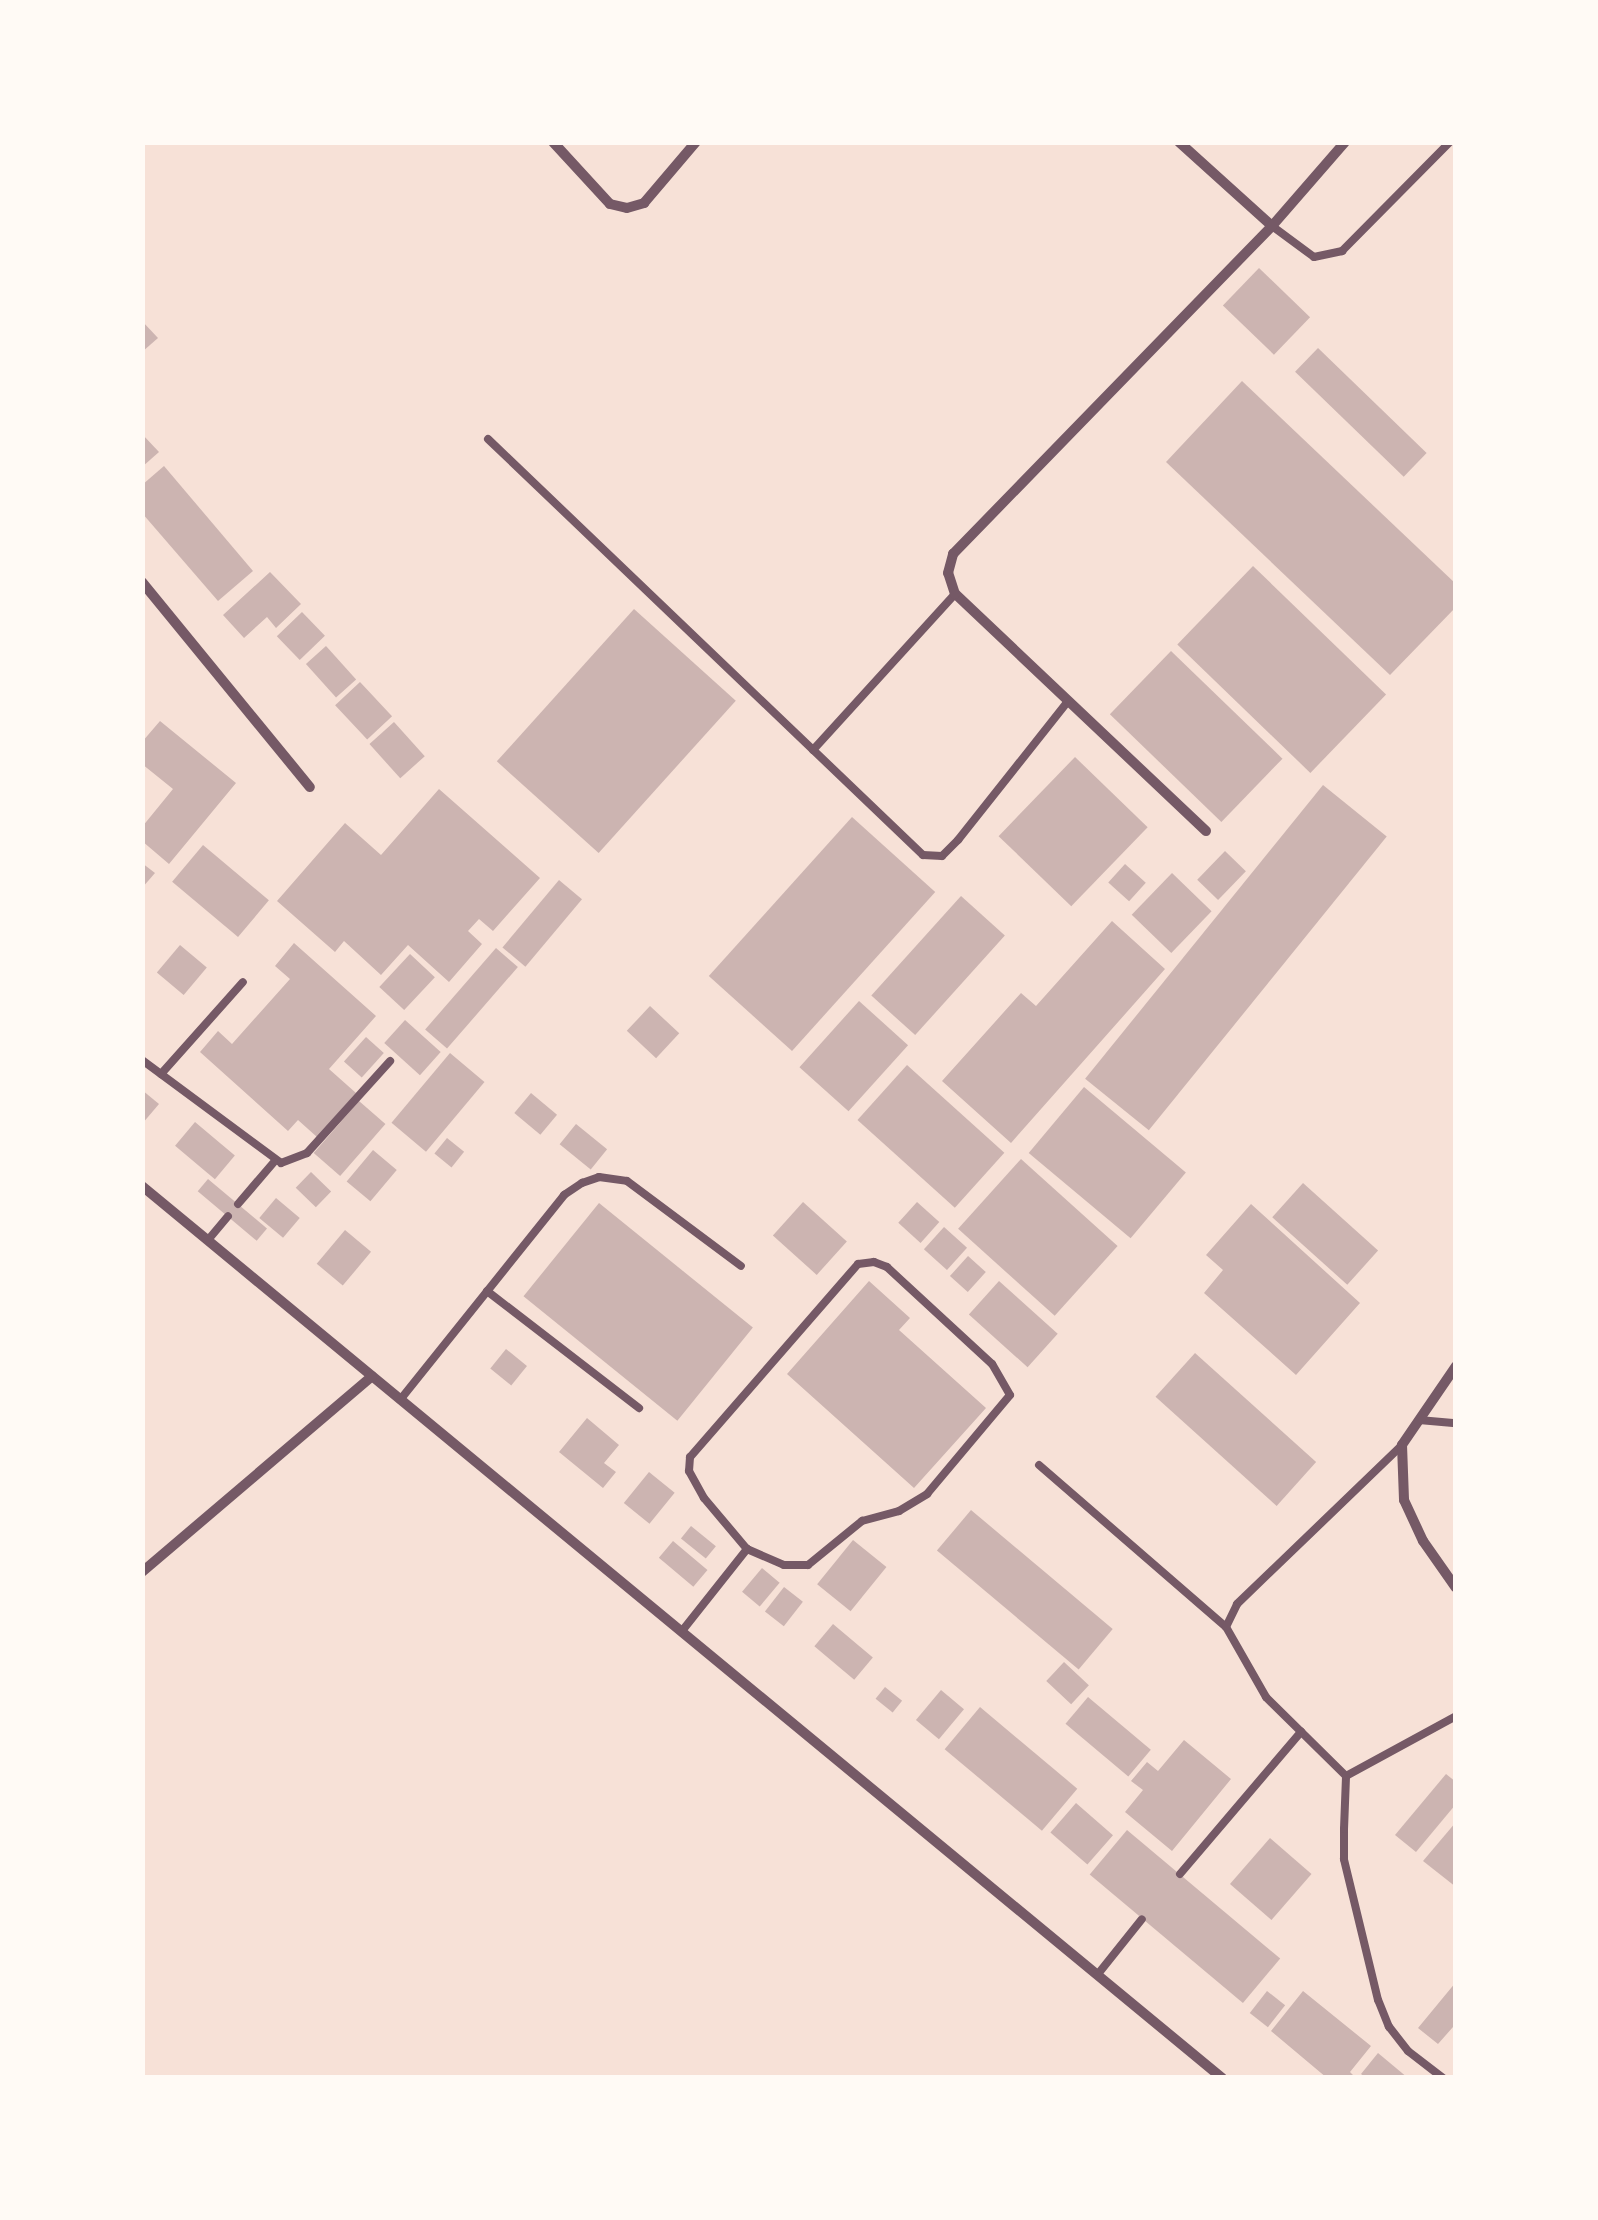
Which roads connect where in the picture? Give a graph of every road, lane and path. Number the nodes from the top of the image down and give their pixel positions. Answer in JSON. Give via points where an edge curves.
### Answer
{"nodes":[{"id":1,"x":553,"y":142,"type":"edge"},
{"id":2,"x":696,"y":142,"type":"edge"},
{"id":3,"x":1179,"y":142,"type":"edge"},
{"id":4,"x":1344,"y":142,"type":"edge"},
{"id":5,"x":1450,"y":142,"type":"edge"},
{"id":6,"x":1272,"y":226,"type":"junction"},
{"id":7,"x":488,"y":439,"type":"dead end"},
{"id":8,"x":142,"y":582,"type":"edge"},
{"id":9,"x":955,"y":594,"type":"junction"},
{"id":10,"x":1068,"y":701,"type":"junction"},
{"id":11,"x":813,"y":750,"type":"junction"},
{"id":12,"x":310,"y":787,"type":"dead end"},
{"id":13,"x":1206,"y":831,"type":"dead end"},
{"id":14,"x":244,"y":982,"type":"dead end"},
{"id":15,"x":142,"y":1060,"type":"edge"},
{"id":16,"x":390,"y":1061,"type":"dead end"},
{"id":17,"x":161,"y":1074,"type":"junction"},
{"id":18,"x":274,"y":1162,"type":"junction"},
{"id":19,"x":142,"y":1186,"type":"edge"},
{"id":20,"x":238,"y":1204,"type":"dead end"},
{"id":21,"x":228,"y":1216,"type":"dead end"},
{"id":22,"x":208,"y":1240,"type":"junction"},
{"id":23,"x":741,"y":1266,"type":"dead end"},
{"id":24,"x":487,"y":1291,"type":"junction"},
{"id":25,"x":1456,"y":1366,"type":"edge"},
{"id":26,"x":372,"y":1376,"type":"junction"},
{"id":27,"x":400,"y":1400,"type":"junction"},
{"id":28,"x":640,"y":1408,"type":"dead end"},
{"id":29,"x":1419,"y":1420,"type":"junction"},
{"id":30,"x":1456,"y":1423,"type":"edge"},
{"id":31,"x":1402,"y":1444,"type":"junction"},
{"id":32,"x":1039,"y":1465,"type":"dead end"},
{"id":33,"x":748,"y":1549,"type":"junction"},
{"id":34,"x":142,"y":1572,"type":"edge"},
{"id":35,"x":1456,"y":1588,"type":"edge"},
{"id":36,"x":1226,"y":1627,"type":"junction"},
{"id":37,"x":682,"y":1632,"type":"junction"},
{"id":38,"x":1456,"y":1716,"type":"edge"},
{"id":39,"x":1302,"y":1732,"type":"junction"},
{"id":40,"x":1346,"y":1776,"type":"junction"},
{"id":41,"x":1180,"y":1874,"type":"dead end"},
{"id":42,"x":1142,"y":1919,"type":"dead end"},
{"id":43,"x":1098,"y":1974,"type":"junction"},
{"id":44,"x":1222,"y":2078,"type":"edge"},
{"id":45,"x":1444,"y":2078,"type":"edge"}],
"edges":[{"from":1,"to":2,"type":"street","via":[[610,204],[627,208],[644,203]]},
{"from":3,"to":6,"type":"street"},
{"from":4,"to":6,"type":"street"},
{"from":5,"to":6,"type":"lane","via":[[1342,251],[1314,256]]},
{"from":6,"to":9,"type":"street","via":[[952,554],[948,573]]},
{"from":7,"to":11,"type":"lane"},
{"from":8,"to":12,"type":"street"},
{"from":9,"to":10,"type":"street"},
{"from":9,"to":11,"type":"lane"},
{"from":10,"to":11,"type":"lane","via":[[942,856],[923,855]]},
{"from":10,"to":13,"type":"street"},
{"from":14,"to":17,"type":"lane"},
{"from":15,"to":17,"type":"lane"},
{"from":16,"to":18,"type":"lane","via":[[307,1154]]},
{"from":17,"to":18,"type":"lane"},
{"from":18,"to":20,"type":"lane"},
{"from":19,"to":22,"type":"street"},
{"from":21,"to":22,"type":"lane"},
{"from":22,"to":26,"type":"street"},
{"from":23,"to":24,"type":"lane","via":[[627,1180],[599,1176],[564,1195]]},
{"from":24,"to":27,"type":"lane"},
{"from":24,"to":28,"type":"lane"},
{"from":25,"to":29,"type":"street"},
{"from":26,"to":27,"type":"street"},
{"from":26,"to":34,"type":"street"},
{"from":27,"to":37,"type":"street"},
{"from":29,"to":30,"type":"lane"},
{"from":29,"to":31,"type":"street"},
{"from":31,"to":35,"type":"street","via":[[1404,1500]]},
{"from":31,"to":36,"type":"lane","via":[[1237,1604]]},
{"from":32,"to":36,"type":"lane"},
{"from":33,"to":33,"type":"lane","via":[[784,1565],[808,1566],[862,1521],[899,1512],[927,1494],[1010,1395],[992,1364],[887,1267],[858,1264],[690,1457],[689,1471],[704,1498]]},
{"from":33,"to":37,"type":"lane"},
{"from":36,"to":39,"type":"lane","via":[[1266,1697]]},
{"from":37,"to":43,"type":"street"},
{"from":38,"to":40,"type":"lane"},
{"from":39,"to":40,"type":"lane"},
{"from":39,"to":41,"type":"lane"},
{"from":40,"to":45,"type":"lane","via":[[1344,1859],[1378,2000],[1408,2051]]},
{"from":42,"to":43,"type":"lane"},
{"from":43,"to":44,"type":"street"}]}
